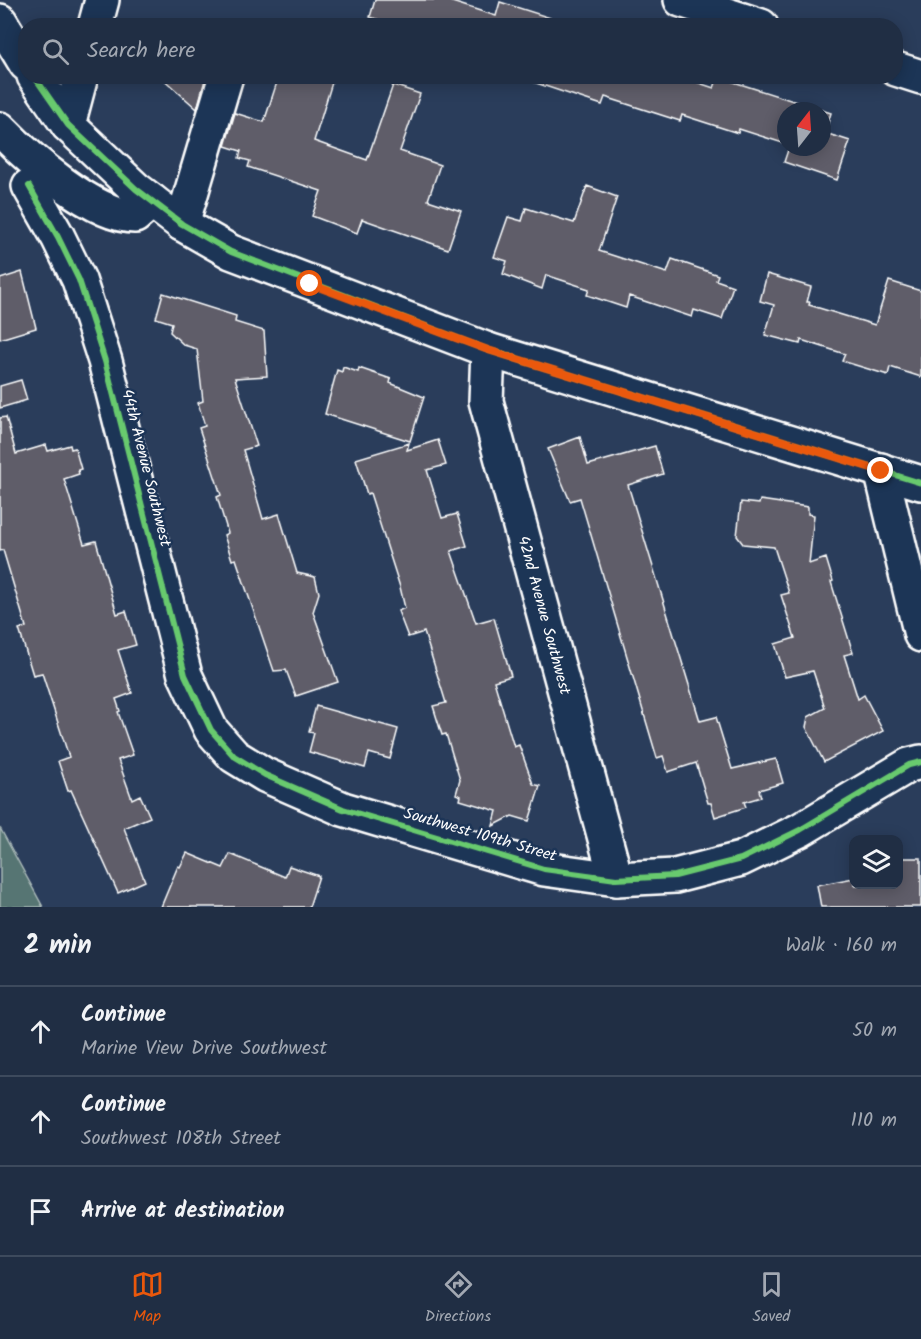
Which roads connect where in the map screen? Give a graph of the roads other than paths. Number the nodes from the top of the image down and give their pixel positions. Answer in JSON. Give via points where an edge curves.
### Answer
{"nodes":[{"id":1,"x":102,"y":0,"type":"edge"},
{"id":2,"x":681,"y":0,"type":"edge"},
{"id":3,"x":97,"y":18,"type":"edge"},
{"id":4,"x":736,"y":18,"type":"edge"},
{"id":5,"x":0,"y":21,"type":"edge"},
{"id":6,"x":18,"y":51,"type":"edge"},
{"id":7,"x":903,"y":71,"type":"edge"},
{"id":8,"x":921,"y":77,"type":"edge"},
{"id":9,"x":40,"y":84,"type":"edge"},
{"id":10,"x":79,"y":84,"type":"edge"},
{"id":11,"x":224,"y":84,"type":"edge"},
{"id":12,"x":68,"y":124,"type":"junction"},
{"id":13,"x":0,"y":129,"type":"edge"},
{"id":14,"x":29,"y":186,"type":"dead end"},
{"id":15,"x":152,"y":201,"type":"junction"},
{"id":16,"x":182,"y":224,"type":"junction"},
{"id":17,"x":488,"y":350,"type":"junction"},
{"id":18,"x":881,"y":471,"type":"junction"},
{"id":19,"x":921,"y":483,"type":"edge"},
{"id":20,"x":921,"y":635,"type":"edge"},
{"id":21,"x":234,"y":756,"type":"joint"},
{"id":22,"x":921,"y":762,"type":"edge"},
{"id":23,"x":616,"y":879,"type":"junction"}],
"edges":[{"from":1,"to":3,"type":"street"},
{"from":2,"to":4,"type":"street"},
{"from":5,"to":6,"type":"street"},
{"from":7,"to":8,"type":"street"},
{"from":9,"to":12,"type":"street"},
{"from":10,"to":12,"type":"street"},
{"from":11,"to":16,"type":"street"},
{"from":12,"to":15,"type":"street"},
{"from":13,"to":15,"type":"street","via":[[21,151],[106,211],[121,217],[135,216]]},
{"from":14,"to":21,"type":"street","name":"44th Avenue Southwest","via":[[79,280],[105,361],[185,675],[211,730]]},
{"from":15,"to":16,"type":"street"},
{"from":16,"to":17,"type":"street","via":[[231,252]]},
{"from":17,"to":18,"type":"street"},
{"from":17,"to":23,"type":"street","name":"42nd Avenue Southwest","via":[[486,401]]},
{"from":18,"to":19,"type":"street"},
{"from":18,"to":20,"type":"street"},
{"from":21,"to":23,"type":"street","name":"Southwest 109th Street","via":[[265,776],[344,809],[544,869]]},
{"from":22,"to":23,"type":"street","name":"Southwest 109th Street","via":[[909,765],[800,830],[741,859],[675,876]]}]}
